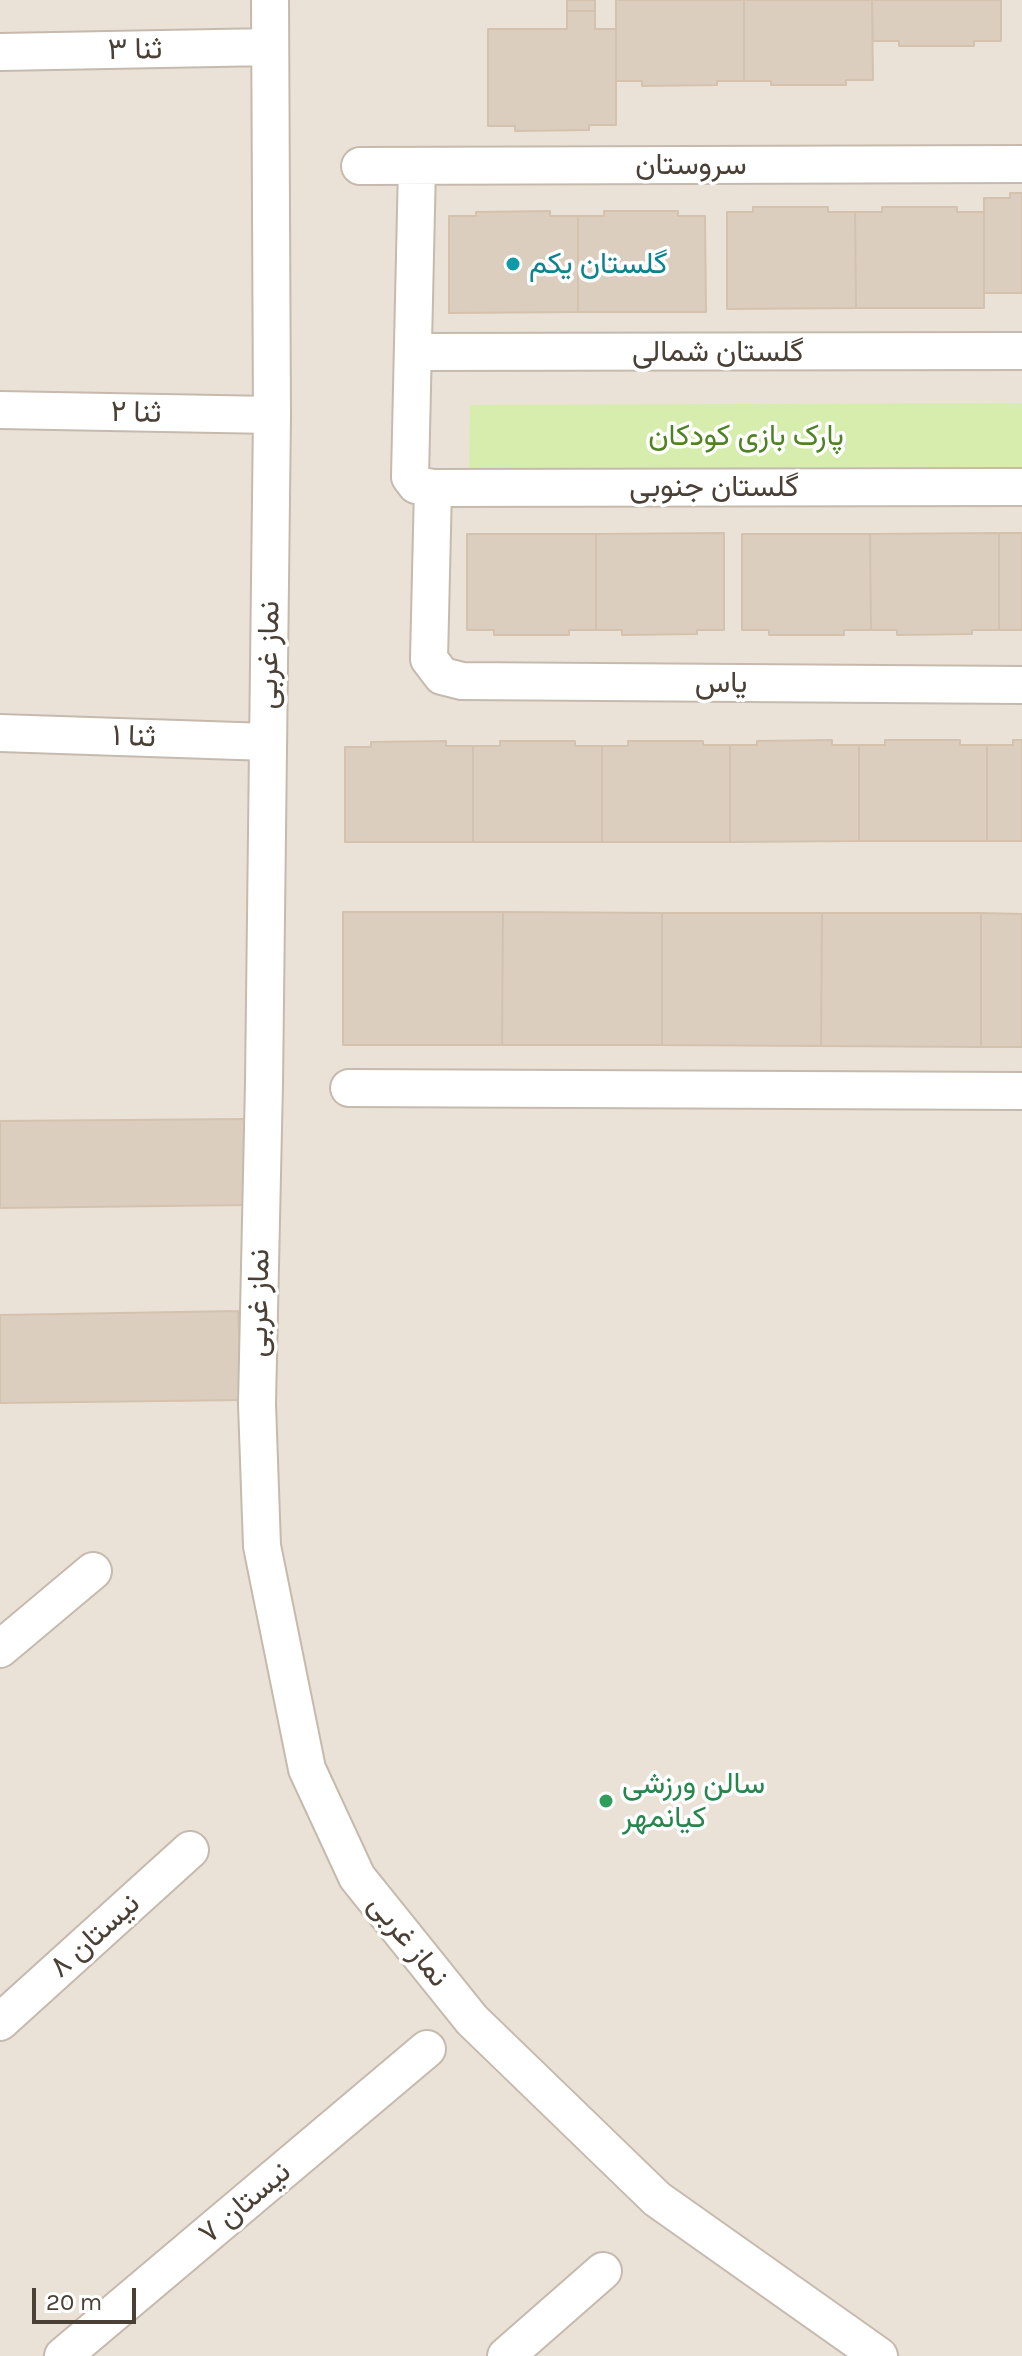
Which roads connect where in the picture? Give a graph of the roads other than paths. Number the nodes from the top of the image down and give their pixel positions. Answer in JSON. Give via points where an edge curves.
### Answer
{"nodes":[{"id":1,"x":270,"y":0,"type":"edge"},
{"id":2,"x":270,"y":47,"type":"junction"},
{"id":3,"x":0,"y":52,"type":"edge"},
{"id":4,"x":1022,"y":164,"type":"edge"},
{"id":5,"x":360,"y":166,"type":"dead end"},
{"id":6,"x":417,"y":166,"type":"junction"},
{"id":7,"x":1022,"y":351,"type":"edge"},
{"id":8,"x":414,"y":352,"type":"junction"},
{"id":9,"x":0,"y":410,"type":"edge"},
{"id":10,"x":272,"y":415,"type":"junction"},
{"id":11,"x":422,"y":482,"type":"junction"},
{"id":12,"x":1022,"y":487,"type":"edge"},
{"id":13,"x":1022,"y":685,"type":"edge"},
{"id":14,"x":0,"y":733,"type":"edge"},
{"id":15,"x":268,"y":742,"type":"junction"},
{"id":16,"x":349,"y":1088,"type":"dead end"},
{"id":17,"x":1022,"y":1091,"type":"edge"},
{"id":18,"x":93,"y":1571,"type":"dead end"},
{"id":19,"x":0,"y":1649,"type":"edge"},
{"id":20,"x":190,"y":1850,"type":"dead end"},
{"id":21,"x":0,"y":2022,"type":"edge"},
{"id":22,"x":427,"y":2049,"type":"dead end"},
{"id":23,"x":603,"y":2271,"type":"dead end"},
{"id":24,"x":63,"y":2356,"type":"edge"},
{"id":25,"x":506,"y":2356,"type":"edge"},
{"id":26,"x":879,"y":2356,"type":"edge"}],
"edges":[{"from":1,"to":2,"type":"street","name":"نماز غربی"},
{"from":2,"to":3,"type":"street","name":"ثنا ۳"},
{"from":2,"to":10,"type":"street","name":"نماز غربی"},
{"from":4,"to":6,"type":"street","name":"سروستان"},
{"from":5,"to":6,"type":"street","name":"سروستان"},
{"from":6,"to":8,"type":"street"},
{"from":7,"to":8,"type":"street","name":"گلستان شمالی"},
{"from":8,"to":11,"type":"street"},
{"from":9,"to":10,"type":"street","name":"ثنا ۲"},
{"from":10,"to":15,"type":"street","name":"نماز غربی"},
{"from":11,"to":12,"type":"street","name":"گلستان جنوبی"},
{"from":11,"to":13,"type":"street","name":"یاس","via":[[429,659],[442,676],[462,681]]},
{"from":14,"to":15,"type":"street","name":"ثنا ۱"},
{"from":15,"to":26,"type":"street","name":"نماز غربی","via":[[257,1404],[260,1514],[307,1769],[357,1877],[472,2020],[657,2199]]},
{"from":16,"to":17,"type":"street"},
{"from":18,"to":19,"type":"street"},
{"from":20,"to":21,"type":"street","name":"نیستان ۸"},
{"from":22,"to":24,"type":"street","name":"نیستان ۷"},
{"from":23,"to":25,"type":"street"}]}
